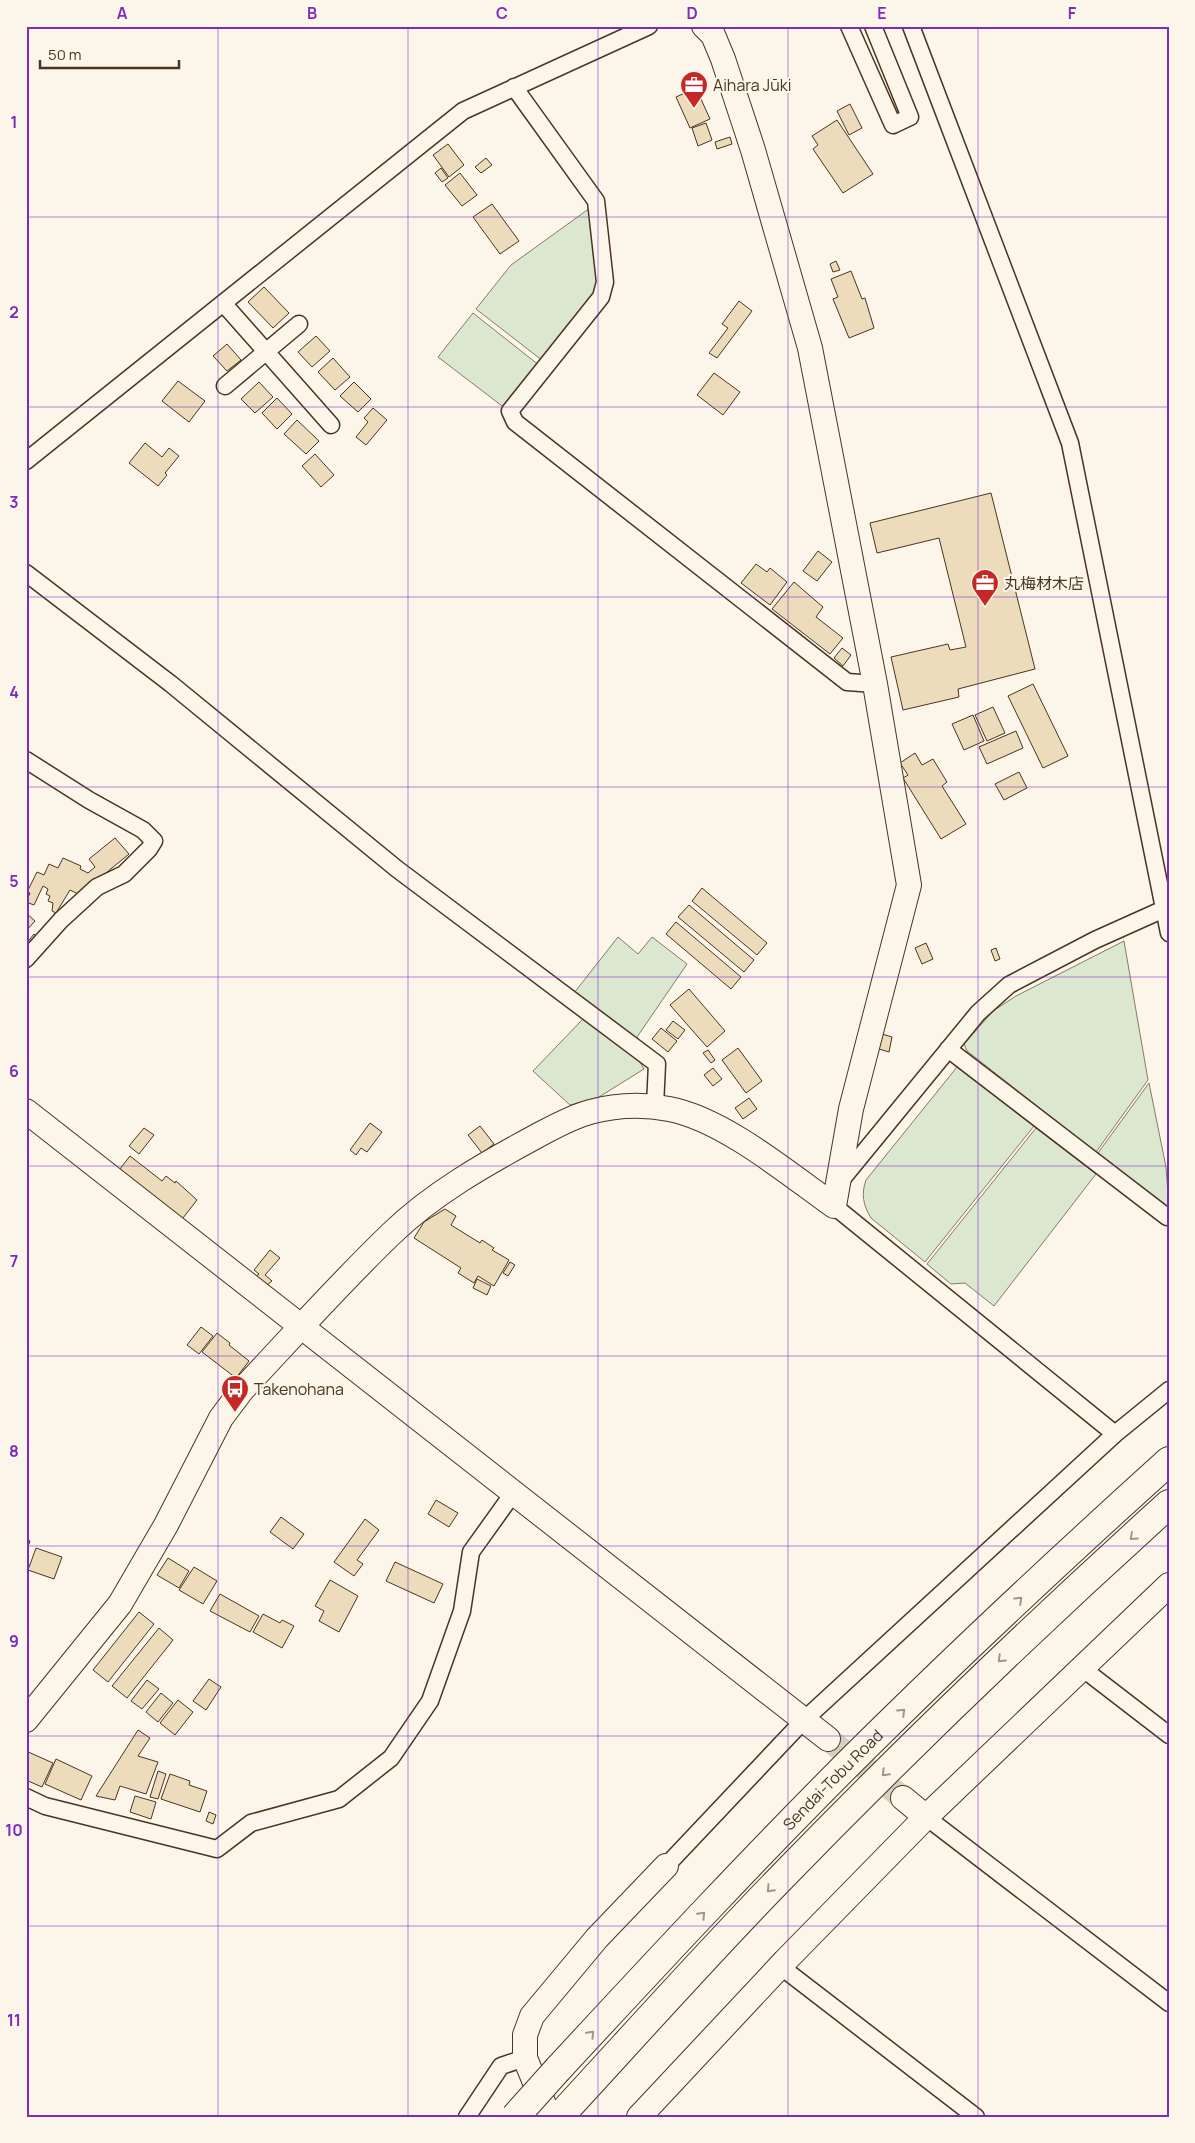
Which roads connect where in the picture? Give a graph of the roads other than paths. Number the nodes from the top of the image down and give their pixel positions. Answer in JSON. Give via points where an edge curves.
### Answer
{"nodes":[{"id":1,"x":649,"y":26,"type":"edge"},
{"id":2,"x":704,"y":26,"type":"edge"},
{"id":3,"x":849,"y":26,"type":"edge"},
{"id":4,"x":873,"y":26,"type":"edge"},
{"id":5,"x":911,"y":26,"type":"edge"},
{"id":6,"x":514,"y":87,"type":"junction"},
{"id":7,"x":222,"y":302,"type":"junction"},
{"id":8,"x":299,"y":324,"type":"dead end"},
{"id":9,"x":265,"y":351,"type":"junction"},
{"id":10,"x":225,"y":386,"type":"dead end"},
{"id":11,"x":330,"y":425,"type":"dead end"},
{"id":12,"x":26,"y":461,"type":"edge"},
{"id":13,"x":26,"y":573,"type":"edge"},
{"id":14,"x":875,"y":684,"type":"junction"},
{"id":15,"x":26,"y":760,"type":"edge"},
{"id":16,"x":1164,"y":909,"type":"junction"},
{"id":17,"x":1169,"y":933,"type":"edge"},
{"id":18,"x":26,"y":958,"type":"edge"},
{"id":19,"x":948,"y":1049,"type":"junction"},
{"id":20,"x":655,"y":1106,"type":"junction"},
{"id":21,"x":26,"y":1111,"type":"edge"},
{"id":22,"x":836,"y":1196,"type":"junction"},
{"id":23,"x":1167,"y":1217,"type":"dead end"},
{"id":24,"x":302,"y":1326,"type":"junction"},
{"id":25,"x":1169,"y":1390,"type":"edge"},
{"id":26,"x":1115,"y":1434,"type":"junction"},
{"id":27,"x":1169,"y":1462,"type":"edge"},
{"id":28,"x":514,"y":1492,"type":"junction"},
{"id":29,"x":1169,"y":1504,"type":"edge"},
{"id":30,"x":1169,"y":1585,"type":"edge"},
{"id":31,"x":1082,"y":1668,"type":"junction"},
{"id":32,"x":26,"y":1720,"type":"edge"},
{"id":33,"x":804,"y":1720,"type":"junction"},
{"id":34,"x":1169,"y":1735,"type":"edge"},
{"id":35,"x":828,"y":1739,"type":"tunnel mouth"},
{"id":36,"x":26,"y":1797,"type":"edge"},
{"id":37,"x":903,"y":1798,"type":"tunnel mouth"},
{"id":38,"x":926,"y":1817,"type":"junction"},
{"id":39,"x":666,"y":1866,"type":"joint"},
{"id":40,"x":780,"y":1966,"type":"junction"},
{"id":41,"x":1169,"y":2003,"type":"edge"},
{"id":42,"x":525,"y":2058,"type":"junction"},
{"id":43,"x":565,"y":2110,"type":"edge"},
{"id":44,"x":641,"y":2116,"type":"edge"},
{"id":45,"x":467,"y":2117,"type":"edge"},
{"id":46,"x":515,"y":2117,"type":"edge"},
{"id":47,"x":549,"y":2117,"type":"edge"},
{"id":48,"x":976,"y":2117,"type":"edge"}],
"edges":[{"from":1,"to":6,"type":"street"},
{"from":2,"to":14,"type":"street","via":[[713,35],[723,59],[753,150],[810,348]]},
{"from":3,"to":4,"type":"street","via":[[893,125],[910,117]]},
{"from":5,"to":16,"type":"street","via":[[1070,443]]},
{"from":6,"to":7,"type":"street","via":[[463,111]]},
{"from":6,"to":14,"type":"street","via":[[596,201],[605,282],[601,297],[510,411],[515,422],[847,682]]},
{"from":7,"to":9,"type":"street"},
{"from":7,"to":12,"type":"street"},
{"from":8,"to":9,"type":"street"},
{"from":9,"to":10,"type":"street"},
{"from":9,"to":11,"type":"street"},
{"from":13,"to":20,"type":"street","via":[[171,684],[397,869],[657,1064]]},
{"from":14,"to":22,"type":"street","via":[[909,885],[851,1108]]},
{"from":15,"to":18,"type":"street","via":[[143,830],[154,840],[150,850],[124,874],[97,887]]},
{"from":16,"to":17,"type":"street"},
{"from":16,"to":19,"type":"street","via":[[1095,940],[1009,985],[978,1013]]},
{"from":19,"to":22,"type":"street"},
{"from":19,"to":23,"type":"street"},
{"from":20,"to":22,"type":"street","via":[[707,1121]]},
{"from":20,"to":24,"type":"street","via":[[629,1105],[589,1112],[507,1152],[438,1195],[392,1233]]},
{"from":21,"to":24,"type":"street"},
{"from":22,"to":26,"type":"street"},
{"from":24,"to":28,"type":"street"},
{"from":24,"to":32,"type":"street","via":[[242,1390],[221,1418],[166,1525],[120,1604]]},
{"from":25,"to":26,"type":"street"},
{"from":26,"to":33,"type":"street"},
{"from":46,"to":27,"type":"highway","name":"Sendai-Tobu Road","one_way":true,"bridge":true,"via":[[865,1747],[1002,1615]]},
{"from":28,"to":33,"type":"street"},
{"from":28,"to":36,"type":"street","via":[[471,1552],[462,1611],[430,1701],[391,1758],[339,1799],[251,1823],[217,1849],[45,1806]]},
{"from":29,"to":43,"type":"highway","name":"Sendai-Tobu Road","one_way":true,"via":[[1013,1647],[877,1781],[744,1916]]},
{"from":30,"to":31,"type":"street"},
{"from":31,"to":34,"type":"street"},
{"from":31,"to":38,"type":"street"},
{"from":33,"to":35,"type":"street"},
{"from":33,"to":39,"type":"street"},
{"from":37,"to":38,"type":"street"},
{"from":38,"to":40,"type":"street"},
{"from":38,"to":41,"type":"street"},
{"from":39,"to":42,"type":"street","via":[[597,1938],[532,2016],[525,2035]]},
{"from":40,"to":44,"type":"street"},
{"from":40,"to":48,"type":"street"},
{"from":42,"to":45,"type":"street","via":[[501,2066]]},
{"from":42,"to":47,"type":"street"}]}
